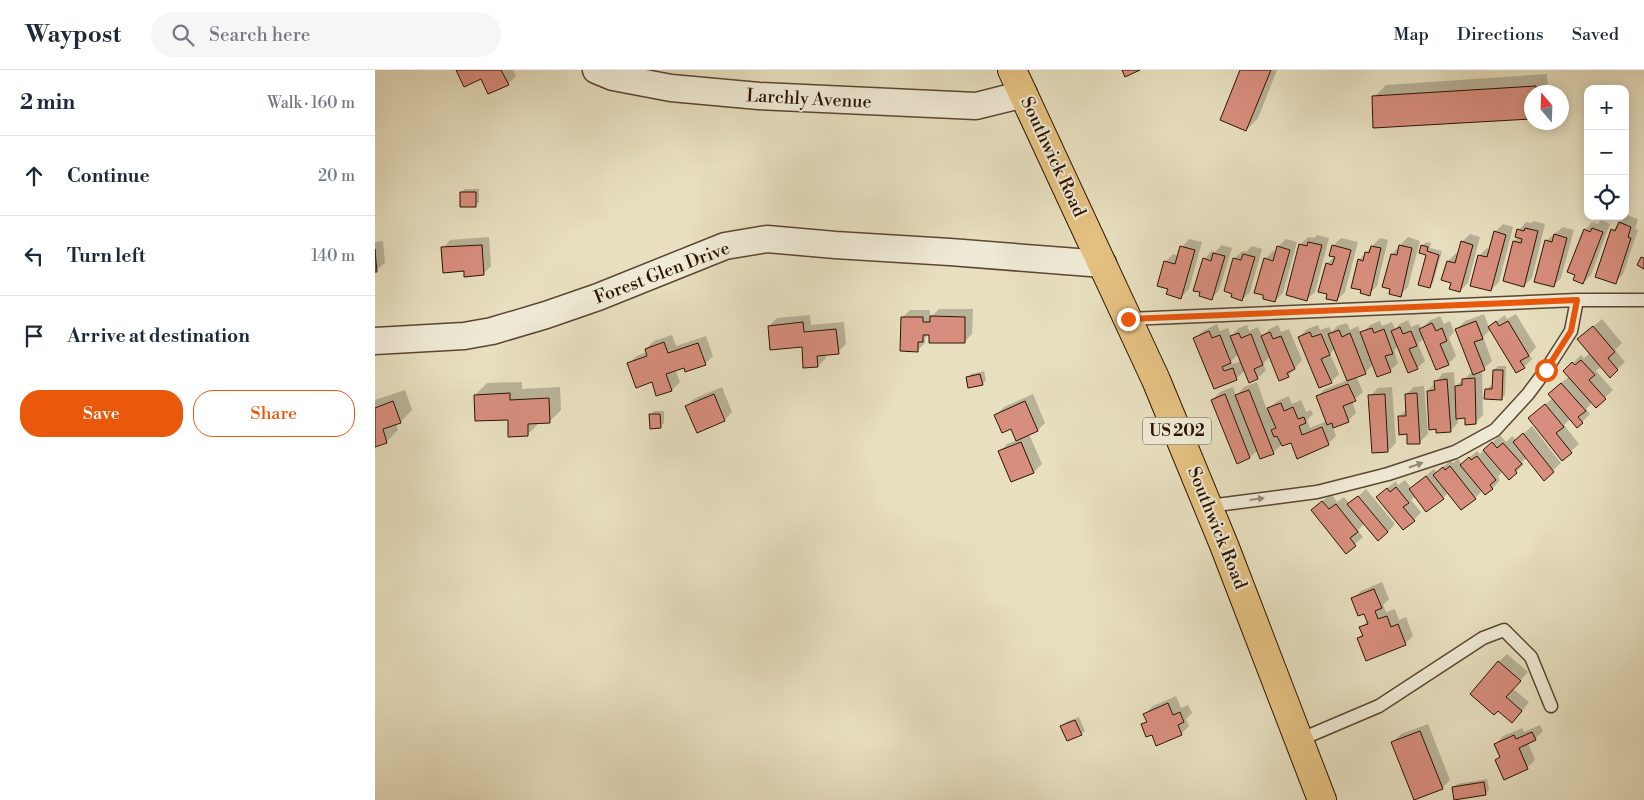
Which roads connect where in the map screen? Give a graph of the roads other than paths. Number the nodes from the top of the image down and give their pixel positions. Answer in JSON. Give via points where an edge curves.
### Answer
{"nodes":[{"id":1,"x":596,"y":70,"type":"edge"},
{"id":2,"x":1012,"y":70,"type":"edge"},
{"id":3,"x":1024,"y":94,"type":"junction"},
{"id":4,"x":1103,"y":264,"type":"junction"},
{"id":5,"x":1577,"y":300,"type":"junction"},
{"id":6,"x":1644,"y":300,"type":"edge"},
{"id":7,"x":1128,"y":319,"type":"junction"},
{"id":8,"x":375,"y":342,"type":"edge"},
{"id":9,"x":1209,"y":506,"type":"junction"},
{"id":10,"x":1551,"y":706,"type":"dead end"},
{"id":11,"x":1299,"y":740,"type":"junction"},
{"id":12,"x":1322,"y":800,"type":"edge"}],
"edges":[{"from":1,"to":3,"type":"street","name":"Larchly Avenue","via":[[613,77],[671,88],[767,97],[977,106]]},
{"from":2,"to":3,"type":"highway","name":"Southwick Road","number":"US 202"},
{"from":3,"to":4,"type":"highway","name":"Southwick Road","number":"US 202"},
{"from":4,"to":7,"type":"highway","name":"Southwick Road","number":"US 202"},
{"from":4,"to":8,"type":"street","name":"Forest Glen Drive","via":[[767,239],[725,246],[598,297],[492,331]]},
{"from":5,"to":6,"type":"lane"},
{"from":5,"to":7,"type":"lane"},
{"from":9,"to":5,"type":"lane","one_way":true,"via":[[1317,492],[1388,474],[1455,452],[1495,430],[1528,394],[1571,331]]},
{"from":7,"to":9,"type":"highway","name":"Southwick Road","number":"US 202"},
{"from":9,"to":11,"type":"highway","name":"Southwick Road","number":"US 202"},
{"from":10,"to":11,"type":"lane","via":[[1531,657],[1504,630],[1483,638],[1379,706]]},
{"from":11,"to":12,"type":"highway","name":"Southwick Road","number":"US 202"}]}
